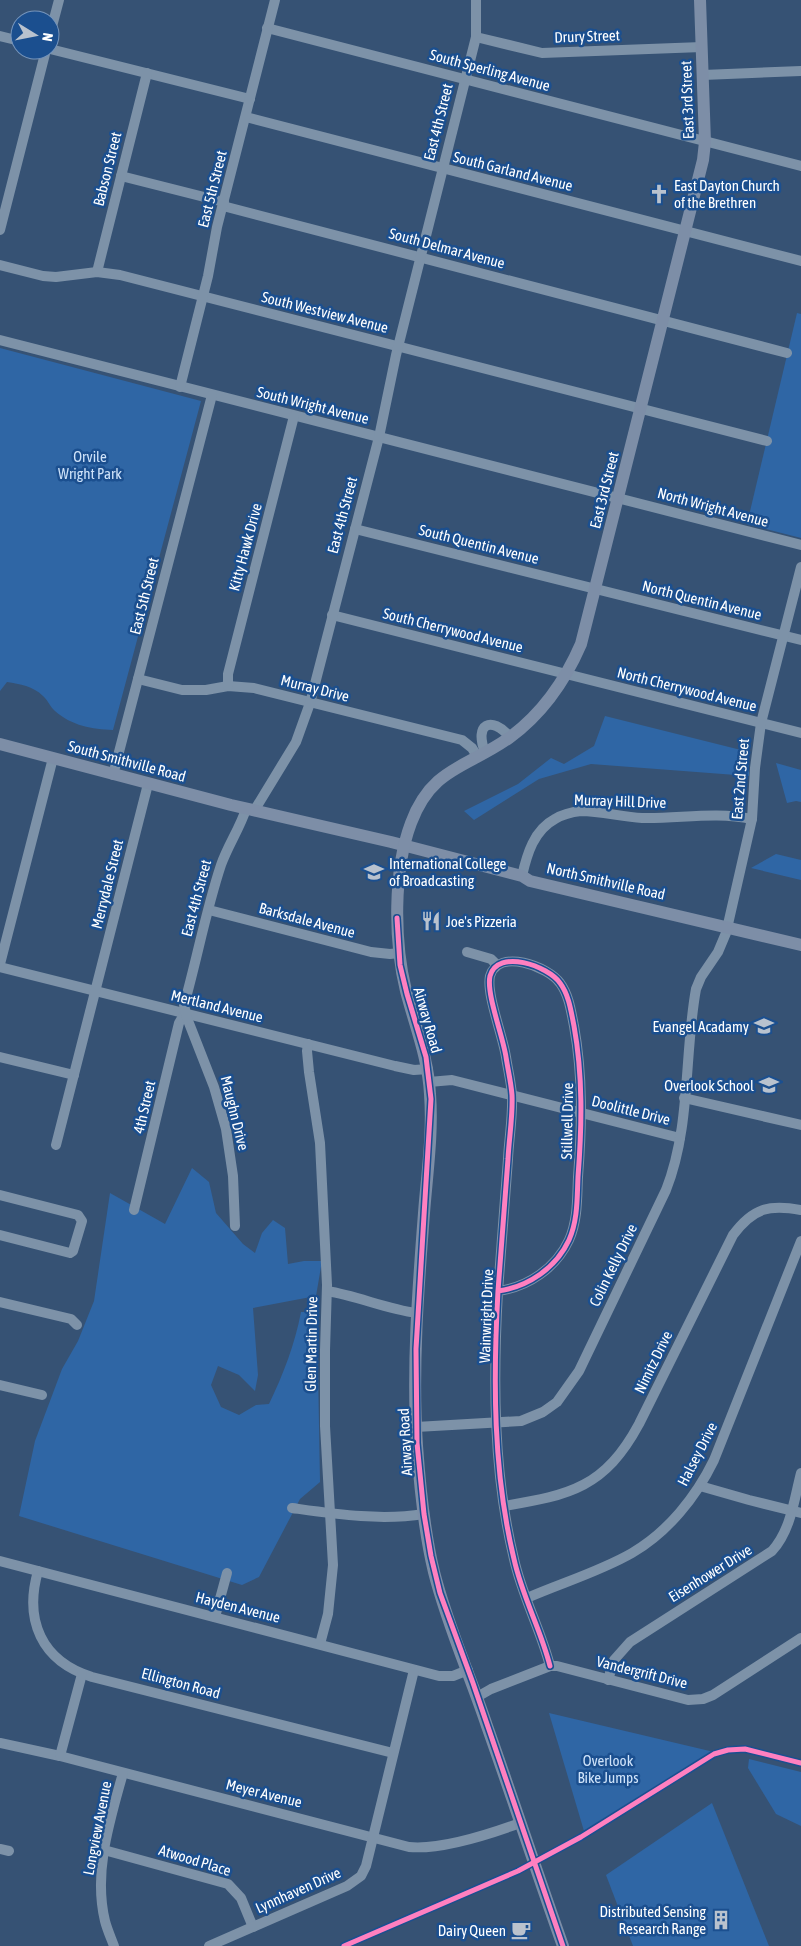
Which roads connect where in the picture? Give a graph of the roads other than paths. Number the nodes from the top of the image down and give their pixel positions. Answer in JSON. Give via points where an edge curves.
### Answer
{"nodes":[{"id":1,"x":274,"y":0,"type":"edge"},
{"id":2,"x":476,"y":0,"type":"edge"},
{"id":3,"x":700,"y":0,"type":"edge"},
{"id":4,"x":268,"y":28,"type":"junction"},
{"id":5,"x":476,"y":37,"type":"junction"},
{"id":6,"x":702,"y":47,"type":"junction"},
{"id":7,"x":60,"y":51,"type":"edge"},
{"id":8,"x":43,"y":60,"type":"edge"},
{"id":9,"x":801,"y":71,"type":"edge"},
{"id":10,"x":147,"y":73,"type":"junction"},
{"id":11,"x":703,"y":75,"type":"junction"},
{"id":12,"x":466,"y":79,"type":"junction"},
{"id":13,"x":250,"y":99,"type":"junction"},
{"id":14,"x":246,"y":117,"type":"junction"},
{"id":15,"x":705,"y":142,"type":"junction"},
{"id":16,"x":801,"y":166,"type":"edge"},
{"id":17,"x":443,"y":168,"type":"junction"},
{"id":18,"x":121,"y":176,"type":"junction"},
{"id":19,"x":223,"y":204,"type":"junction"},
{"id":20,"x":0,"y":230,"type":"edge"},
{"id":21,"x":685,"y":231,"type":"junction"},
{"id":22,"x":421,"y":257,"type":"junction"},
{"id":23,"x":801,"y":261,"type":"edge"},
{"id":24,"x":0,"y":265,"type":"edge"},
{"id":25,"x":97,"y":272,"type":"junction"},
{"id":26,"x":203,"y":296,"type":"junction"},
{"id":27,"x":663,"y":320,"type":"junction"},
{"id":28,"x":0,"y":340,"type":"edge"},
{"id":29,"x":398,"y":346,"type":"junction"},
{"id":30,"x":787,"y":353,"type":"dead end"},
{"id":31,"x":180,"y":387,"type":"junction"},
{"id":32,"x":212,"y":395,"type":"junction"},
{"id":33,"x":641,"y":409,"type":"junction"},
{"id":34,"x":294,"y":416,"type":"junction"},
{"id":35,"x":379,"y":437,"type":"junction"},
{"id":36,"x":767,"y":441,"type":"dead end"},
{"id":37,"x":618,"y":498,"type":"junction"},
{"id":38,"x":355,"y":529,"type":"junction"},
{"id":39,"x":801,"y":545,"type":"edge"},
{"id":40,"x":801,"y":566,"type":"edge"},
{"id":41,"x":596,"y":589,"type":"junction"},
{"id":42,"x":332,"y":615,"type":"junction"},
{"id":43,"x":784,"y":636,"type":"junction"},
{"id":44,"x":801,"y":640,"type":"edge"},
{"id":45,"x":567,"y":674,"type":"junction"},
{"id":46,"x":138,"y":679,"type":"junction"},
{"id":47,"x":228,"y":686,"type":"junction"},
{"id":48,"x":310,"y":703,"type":"junction"},
{"id":49,"x":761,"y":723,"type":"junction"},
{"id":50,"x":801,"y":733,"type":"edge"},
{"id":51,"x":510,"y":737,"type":"junction"},
{"id":52,"x":0,"y":744,"type":"edge"},
{"id":53,"x":481,"y":754,"type":"junction"},
{"id":54,"x":53,"y":758,"type":"junction"},
{"id":55,"x":113,"y":775,"type":"junction"},
{"id":56,"x":148,"y":784,"type":"junction"},
{"id":57,"x":250,"y":810,"type":"junction"},
{"id":58,"x":752,"y":819,"type":"junction"},
{"id":59,"x":405,"y":846,"type":"junction"},
{"id":60,"x":522,"y":876,"type":"junction"},
{"id":61,"x":209,"y":910,"type":"junction"},
{"id":62,"x":397,"y":918,"type":"joint"},
{"id":63,"x":727,"y":927,"type":"junction"},
{"id":64,"x":801,"y":945,"type":"edge"},
{"id":65,"x":467,"y":952,"type":"dead end"},
{"id":66,"x":399,"y":953,"type":"junction"},
{"id":67,"x":497,"y":965,"type":"junction"},
{"id":68,"x":0,"y":966,"type":"edge"},
{"id":69,"x":696,"y":989,"type":"joint"},
{"id":70,"x":96,"y":991,"type":"junction"},
{"id":71,"x":185,"y":1013,"type":"junction"},
{"id":72,"x":308,"y":1044,"type":"junction"},
{"id":73,"x":0,"y":1057,"type":"edge"},
{"id":74,"x":74,"y":1075,"type":"junction"},
{"id":75,"x":429,"y":1076,"type":"junction"},
{"id":76,"x":512,"y":1096,"type":"junction"},
{"id":77,"x":684,"y":1098,"type":"junction"},
{"id":78,"x":582,"y":1113,"type":"junction"},
{"id":79,"x":801,"y":1125,"type":"edge"},
{"id":80,"x":680,"y":1138,"type":"junction"},
{"id":81,"x":56,"y":1145,"type":"dead end"},
{"id":82,"x":0,"y":1195,"type":"edge"},
{"id":83,"x":134,"y":1210,"type":"dead end"},
{"id":84,"x":801,"y":1210,"type":"edge"},
{"id":85,"x":235,"y":1226,"type":"dead end"},
{"id":86,"x":0,"y":1235,"type":"edge"},
{"id":87,"x":801,"y":1241,"type":"edge"},
{"id":88,"x":327,"y":1291,"type":"junction"},
{"id":89,"x":498,"y":1291,"type":"junction"},
{"id":90,"x":0,"y":1302,"type":"edge"},
{"id":91,"x":417,"y":1313,"type":"junction"},
{"id":92,"x":77,"y":1325,"type":"dead end"},
{"id":93,"x":0,"y":1385,"type":"edge"},
{"id":94,"x":42,"y":1395,"type":"dead end"},
{"id":95,"x":496,"y":1423,"type":"junction"},
{"id":96,"x":416,"y":1427,"type":"junction"},
{"id":97,"x":801,"y":1473,"type":"edge"},
{"id":98,"x":700,"y":1486,"type":"junction"},
{"id":99,"x":504,"y":1506,"type":"junction"},
{"id":100,"x":292,"y":1508,"type":"dead end"},
{"id":101,"x":796,"y":1512,"type":"edge"},
{"id":102,"x":329,"y":1513,"type":"junction"},
{"id":103,"x":424,"y":1514,"type":"junction"},
{"id":104,"x":0,"y":1561,"type":"edge"},
{"id":105,"x":38,"y":1571,"type":"junction"},
{"id":106,"x":226,"y":1573,"type":"dead end"},
{"id":107,"x":527,"y":1598,"type":"junction"},
{"id":108,"x":215,"y":1617,"type":"junction"},
{"id":109,"x":801,"y":1638,"type":"edge"},
{"id":110,"x":320,"y":1644,"type":"junction"},
{"id":111,"x":550,"y":1666,"type":"junction"},
{"id":112,"x":414,"y":1670,"type":"junction"},
{"id":113,"x":468,"y":1670,"type":"junction"},
{"id":114,"x":82,"y":1674,"type":"junction"},
{"id":115,"x":608,"y":1680,"type":"junction"},
{"id":116,"x":477,"y":1697,"type":"junction"},
{"id":117,"x":0,"y":1743,"type":"edge"},
{"id":118,"x":393,"y":1753,"type":"junction"},
{"id":119,"x":60,"y":1756,"type":"junction"},
{"id":120,"x":123,"y":1773,"type":"junction"},
{"id":121,"x":520,"y":1823,"type":"junction"},
{"id":122,"x":373,"y":1837,"type":"junction"},
{"id":123,"x":104,"y":1850,"type":"junction"},
{"id":124,"x":252,"y":1927,"type":"junction"},
{"id":125,"x":114,"y":1946,"type":"edge"},
{"id":126,"x":209,"y":1946,"type":"edge"},
{"id":127,"x":563,"y":1946,"type":"edge"}],
"edges":[{"from":1,"to":4,"type":"street","name":"East 5th Street"},
{"from":2,"to":5,"type":"street","name":"East 4th Street"},
{"from":3,"to":6,"type":"main road","name":"East 3rd Street"},
{"from":4,"to":12,"type":"street","name":"South Sperling Avenue"},
{"from":4,"to":13,"type":"street","name":"East 5th Street"},
{"from":5,"to":6,"type":"street","name":"Drury Street","via":[[542,53]]},
{"from":5,"to":12,"type":"street","name":"East 4th Street"},
{"from":6,"to":11,"type":"main road","name":"East 3rd Street"},
{"from":7,"to":10,"type":"street"},
{"from":8,"to":20,"type":"street"},
{"from":9,"to":11,"type":"street"},
{"from":10,"to":13,"type":"street"},
{"from":10,"to":18,"type":"street","name":"Babson Street"},
{"from":11,"to":15,"type":"main road","name":"East 3rd Street"},
{"from":12,"to":15,"type":"street","name":"South Sperling Avenue"},
{"from":12,"to":17,"type":"street","name":"East 4th Street"},
{"from":13,"to":14,"type":"street","name":"East 5th Street"},
{"from":14,"to":17,"type":"street","name":"South Garland Avenue"},
{"from":14,"to":19,"type":"street","name":"East 5th Street"},
{"from":15,"to":16,"type":"street","name":"South Sperling Avenue"},
{"from":15,"to":21,"type":"main road","name":"East 3rd Street"},
{"from":17,"to":21,"type":"street","name":"South Garland Avenue"},
{"from":17,"to":22,"type":"street","name":"East 4th Street"},
{"from":18,"to":19,"type":"street","name":"South Delmar Avenue"},
{"from":18,"to":25,"type":"street","name":"Babson Street"},
{"from":19,"to":22,"type":"street","name":"South Delmar Avenue"},
{"from":19,"to":26,"type":"street","name":"East 5th Street"},
{"from":21,"to":23,"type":"street","name":"South Garland Avenue"},
{"from":21,"to":27,"type":"main road","name":"East 3rd Street"},
{"from":22,"to":27,"type":"street","name":"South Delmar Avenue"},
{"from":22,"to":29,"type":"street","name":"East 4th Street"},
{"from":24,"to":25,"type":"street","name":"South Westview Avenue","via":[[56,277]]},
{"from":25,"to":26,"type":"street","name":"South Westview Avenue"},
{"from":26,"to":29,"type":"street","name":"South Westview Avenue"},
{"from":26,"to":31,"type":"street","name":"East 5th Street"},
{"from":27,"to":30,"type":"street","name":"South Delmar Avenue"},
{"from":27,"to":33,"type":"main road","name":"East 3rd Street"},
{"from":28,"to":31,"type":"street","name":"South Wright Avenue"},
{"from":29,"to":33,"type":"street","name":"South Westview Avenue"},
{"from":29,"to":35,"type":"street","name":"East 4th Street"},
{"from":31,"to":32,"type":"street","name":"South Wright Avenue"},
{"from":32,"to":34,"type":"street","name":"South Wright Avenue"},
{"from":32,"to":46,"type":"street","name":"East 5th Street"},
{"from":33,"to":36,"type":"street","name":"South Westview Avenue"},
{"from":33,"to":37,"type":"main road","name":"East 3rd Street"},
{"from":34,"to":35,"type":"street","name":"South Wright Avenue"},
{"from":34,"to":47,"type":"street","name":"Kitty Hawk Drive","via":[[228,674]]},
{"from":35,"to":37,"type":"street","name":"South Wright Avenue"},
{"from":35,"to":38,"type":"street","name":"East 4th Street"},
{"from":37,"to":39,"type":"street","name":"North Wright Avenue"},
{"from":37,"to":41,"type":"main road","name":"East 3rd Street"},
{"from":38,"to":41,"type":"street","name":"South Quentin Avenue"},
{"from":38,"to":42,"type":"street","name":"East 4th Street"},
{"from":40,"to":43,"type":"street","name":"East 2nd Street"},
{"from":41,"to":43,"type":"street","name":"North Quentin Avenue"},
{"from":41,"to":45,"type":"main road","name":"East 3rd Street","via":[[581,644]]},
{"from":42,"to":45,"type":"street","name":"South Cherrywood Avenue"},
{"from":42,"to":48,"type":"street","name":"East 4th Street"},
{"from":43,"to":44,"type":"street","name":"North Quentin Avenue"},
{"from":43,"to":49,"type":"street","name":"East 2nd Street"},
{"from":45,"to":49,"type":"street","name":"North Cherrywood Avenue"},
{"from":45,"to":51,"type":"main road","name":"East 3rd Street","via":[[547,702]]},
{"from":46,"to":47,"type":"street","name":"Murray Drive","via":[[182,690]]},
{"from":46,"to":55,"type":"street","name":"East 5th Street"},
{"from":47,"to":48,"type":"street","name":"Murray Drive","via":[[254,688]]},
{"from":48,"to":53,"type":"street","name":"Murray Drive","via":[[462,740]]},
{"from":48,"to":57,"type":"street","name":"East 4th Street","via":[[296,742]]},
{"from":49,"to":50,"type":"street","name":"North Cherrywood Avenue"},
{"from":49,"to":58,"type":"street","name":"East 2nd Street"},
{"from":51,"to":53,"type":"main road","name":"East 3rd Street"},
{"from":51,"to":53,"type":"street","via":[[499,726],[485,727],[480,734]]},
{"from":52,"to":54,"type":"main road","name":"South Smithville Road"},
{"from":53,"to":59,"type":"main road","name":"East 3rd Street","via":[[443,776],[426,794],[412,819]]},
{"from":54,"to":55,"type":"main road","name":"South Smithville Road"},
{"from":54,"to":68,"type":"street"},
{"from":55,"to":56,"type":"main road","name":"South Smithville Road"},
{"from":56,"to":57,"type":"main road","name":"South Smithville Road"},
{"from":56,"to":70,"type":"street","name":"Merrydale Street"},
{"from":57,"to":59,"type":"main road","name":"South Smithville Road"},
{"from":57,"to":61,"type":"street","name":"East 4th Street","via":[[225,853]]},
{"from":58,"to":60,"type":"street","name":"Murray Hill Drive","via":[[715,814],[641,818],[571,813],[541,830],[530,847]]},
{"from":58,"to":63,"type":"street","name":"East 2nd Street"},
{"from":59,"to":60,"type":"main road","name":"North Smithville Road"},
{"from":59,"to":62,"type":"main road","name":"East 3rd Street"},
{"from":60,"to":63,"type":"main road","name":"North Smithville Road","via":[[530,881]]},
{"from":61,"to":66,"type":"street","name":"Barksdale Avenue","via":[[371,952]]},
{"from":61,"to":71,"type":"street","name":"East 4th Street","via":[[184,1006]]},
{"from":62,"to":66,"type":"main road","name":"Airway Road"},
{"from":63,"to":64,"type":"main road","name":"North Smithville Road"},
{"from":63,"to":69,"type":"street","name":"East 2nd Street","via":[[718,952]]},
{"from":65,"to":67,"type":"street","via":[[491,959]]},
{"from":66,"to":75,"type":"main road","name":"Airway Road"},
{"from":67,"to":76,"type":"street","name":"Wainwright Drive","via":[[490,977],[490,990]]},
{"from":67,"to":78,"type":"street","name":"Stillwell Drive","via":[[508,961],[540,967],[553,975],[564,988],[576,1040]]},
{"from":68,"to":70,"type":"street","name":"Mertland Avenue"},
{"from":69,"to":77,"type":"street","name":"Colin Kelly Drive"},
{"from":70,"to":71,"type":"street","name":"Mertland Avenue"},
{"from":70,"to":74,"type":"street","name":"Merrydale Street"},
{"from":71,"to":72,"type":"street","name":"Mertland Avenue"},
{"from":71,"to":83,"type":"street","name":"4th Street"},
{"from":71,"to":85,"type":"street","name":"Maughn Drive","via":[[226,1128],[233,1176]]},
{"from":72,"to":75,"type":"street","name":"Mertland Avenue"},
{"from":72,"to":88,"type":"street","name":"Glen Martin Drive","via":[[320,1152]]},
{"from":73,"to":74,"type":"street"},
{"from":74,"to":81,"type":"street","name":"Merrydale Street"},
{"from":75,"to":76,"type":"street","name":"Doolittle Drive"},
{"from":75,"to":91,"type":"main road","name":"Airway Road","via":[[431,1121]]},
{"from":76,"to":78,"type":"street","name":"Doolittle Drive"},
{"from":76,"to":89,"type":"street","name":"Wainwright Drive"},
{"from":77,"to":79,"type":"street"},
{"from":77,"to":80,"type":"street","name":"Colin Kelly Drive"},
{"from":78,"to":80,"type":"street","name":"Doolittle Drive"},
{"from":78,"to":89,"type":"street","name":"Stillwell Drive","via":[[576,1208],[568,1241],[541,1274],[520,1286]]},
{"from":80,"to":95,"type":"street","name":"Colin Kelly Drive","via":[[666,1190],[573,1382],[557,1402],[543,1412],[522,1421]]},
{"from":82,"to":86,"type":"street","via":[[82,1218],[73,1251],[68,1253]]},
{"from":84,"to":99,"type":"street","name":"Nimitz Drive","via":[[765,1209],[744,1221],[733,1235],[639,1424],[615,1462],[591,1481],[571,1491]]},
{"from":87,"to":98,"type":"street","name":"Halsey Drive","via":[[721,1442]]},
{"from":88,"to":91,"type":"street"},
{"from":88,"to":102,"type":"street","name":"Glen Martin Drive","via":[[325,1369]]},
{"from":89,"to":95,"type":"street","name":"Wainwright Drive"},
{"from":90,"to":92,"type":"street","via":[[70,1319]]},
{"from":91,"to":96,"type":"main road","name":"Airway Road"},
{"from":93,"to":94,"type":"street"},
{"from":95,"to":96,"type":"street","name":"Colin Kelly Drive"},
{"from":95,"to":99,"type":"street","name":"Wainwright Drive"},
{"from":96,"to":103,"type":"main road","name":"Airway Road"},
{"from":97,"to":101,"type":"street","name":"Eisenhower Drive"},
{"from":98,"to":101,"type":"street"},
{"from":98,"to":107,"type":"street","name":"Halsey Drive","via":[[665,1527],[633,1552]]},
{"from":99,"to":107,"type":"street","name":"Wainwright Drive","via":[[514,1559]]},
{"from":100,"to":102,"type":"street"},
{"from":101,"to":115,"type":"street","name":"Eisenhower Drive","via":[[772,1551],[630,1642],[614,1660]]},
{"from":102,"to":103,"type":"street","via":[[395,1517]]},
{"from":102,"to":110,"type":"street","name":"Glen Martin Drive","via":[[332,1578],[328,1614]]},
{"from":103,"to":113,"type":"main road","name":"Airway Road","via":[[438,1587]]},
{"from":104,"to":105,"type":"street","name":"Hayden Avenue"},
{"from":105,"to":108,"type":"street","name":"Hayden Avenue"},
{"from":105,"to":114,"type":"street","name":"Ellington Road","via":[[32,1601],[40,1635],[56,1657]]},
{"from":106,"to":108,"type":"street"},
{"from":107,"to":111,"type":"street","name":"Wainwright Drive"},
{"from":108,"to":110,"type":"street","name":"Hayden Avenue"},
{"from":109,"to":115,"type":"street","name":"Vandergrift Drive","via":[[703,1699],[688,1700]]},
{"from":110,"to":112,"type":"street","name":"Hayden Avenue"},
{"from":111,"to":115,"type":"street","name":"Vandergrift Drive"},
{"from":111,"to":116,"type":"street"},
{"from":112,"to":113,"type":"street","name":"Hayden Avenue","via":[[446,1677]]},
{"from":112,"to":118,"type":"street","name":"Lynnhaven Drive"},
{"from":113,"to":116,"type":"main road","name":"Airway Road"},
{"from":114,"to":118,"type":"street","name":"Ellington Road"},
{"from":114,"to":119,"type":"street"},
{"from":116,"to":121,"type":"main road","name":"Airway Road"},
{"from":117,"to":119,"type":"street","name":"Meyer Avenue"},
{"from":118,"to":122,"type":"street","name":"Lynnhaven Drive"},
{"from":119,"to":120,"type":"street","name":"Meyer Avenue"},
{"from":120,"to":122,"type":"street","name":"Meyer Avenue"},
{"from":120,"to":123,"type":"street","name":"Longview Avenue"},
{"from":121,"to":122,"type":"street","name":"Meyer Avenue","via":[[426,1847],[409,1847]]},
{"from":121,"to":127,"type":"main road","name":"Airway Road"},
{"from":122,"to":124,"type":"street","name":"Lynnhaven Drive","via":[[364,1871],[356,1881]]},
{"from":123,"to":124,"type":"street","name":"Atwood Place","via":[[228,1884],[241,1898]]},
{"from":123,"to":125,"type":"street","name":"Longview Avenue","via":[[102,1906]]},
{"from":124,"to":126,"type":"street","name":"Lynnhaven Drive"}]}
